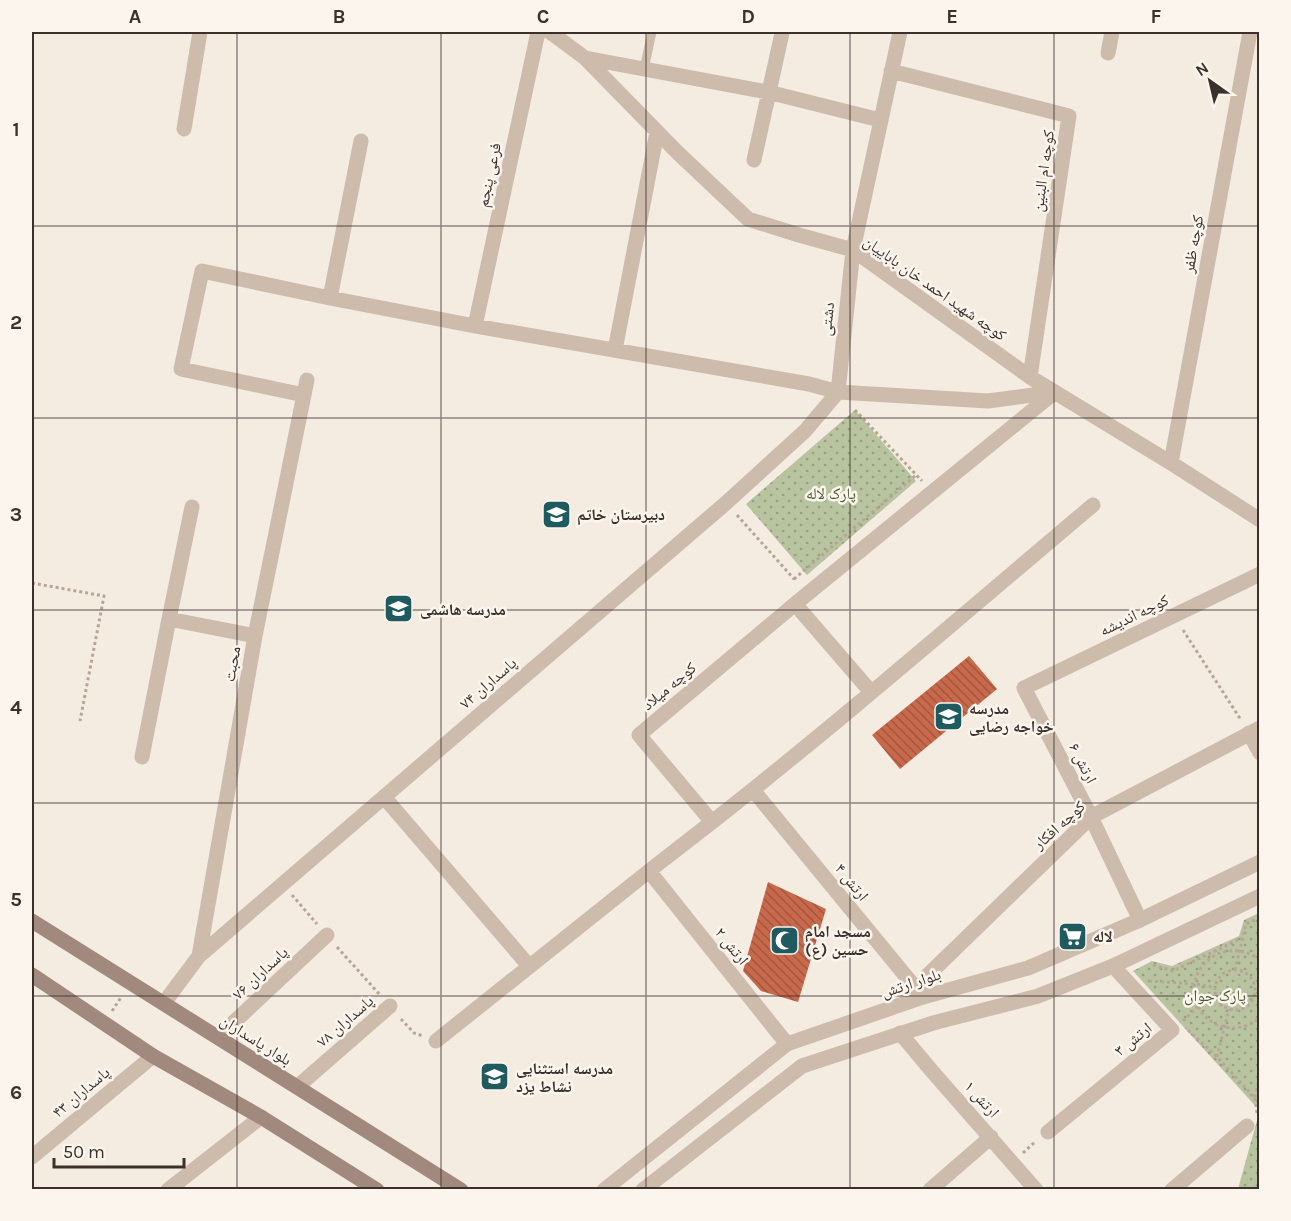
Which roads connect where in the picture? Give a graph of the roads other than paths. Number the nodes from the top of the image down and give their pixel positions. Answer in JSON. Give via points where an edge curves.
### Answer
{"nodes":[{"id":1,"x":200,"y":32,"type":"edge"},
{"id":2,"x":538,"y":32,"type":"edge"},
{"id":3,"x":550,"y":32,"type":"edge"},
{"id":4,"x":652,"y":32,"type":"edge"},
{"id":5,"x":900,"y":32,"type":"edge"},
{"id":6,"x":1112,"y":32,"type":"edge"},
{"id":7,"x":1250,"y":32,"type":"edge"},
{"id":8,"x":782,"y":33,"type":"edge"},
{"id":9,"x":1108,"y":53,"type":"dead end"},
{"id":10,"x":585,"y":58,"type":"junction"},
{"id":11,"x":644,"y":69,"type":"junction"},
{"id":12,"x":891,"y":71,"type":"junction"},
{"id":13,"x":768,"y":92,"type":"junction"},
{"id":14,"x":880,"y":120,"type":"junction"},
{"id":15,"x":184,"y":129,"type":"dead end"},
{"id":16,"x":657,"y":132,"type":"junction"},
{"id":17,"x":361,"y":141,"type":"dead end"},
{"id":18,"x":754,"y":160,"type":"dead end"},
{"id":19,"x":853,"y":250,"type":"junction"},
{"id":20,"x":330,"y":298,"type":"junction"},
{"id":21,"x":475,"y":326,"type":"junction"},
{"id":22,"x":615,"y":350,"type":"junction"},
{"id":23,"x":1030,"y":377,"type":"junction"},
{"id":24,"x":838,"y":392,"type":"junction"},
{"id":25,"x":1055,"y":392,"type":"junction"},
{"id":26,"x":1171,"y":463,"type":"junction"},
{"id":27,"x":1093,"y":506,"type":"dead end"},
{"id":28,"x":192,"y":507,"type":"dead end"},
{"id":29,"x":1260,"y":520,"type":"edge"},
{"id":30,"x":1260,"y":574,"type":"edge"},
{"id":31,"x":795,"y":604,"type":"junction"},
{"id":32,"x":168,"y":619,"type":"junction"},
{"id":33,"x":255,"y":636,"type":"junction"},
{"id":34,"x":1024,"y":687,"type":"joint"},
{"id":35,"x":871,"y":692,"type":"junction"},
{"id":36,"x":1254,"y":731,"type":"edge"},
{"id":37,"x":1260,"y":753,"type":"edge"},
{"id":38,"x":142,"y":757,"type":"dead end"},
{"id":39,"x":753,"y":790,"type":"junction"},
{"id":40,"x":384,"y":797,"type":"junction"},
{"id":41,"x":1091,"y":817,"type":"junction"},
{"id":42,"x":712,"y":822,"type":"junction"},
{"id":43,"x":1260,"y":862,"type":"edge"},
{"id":44,"x":649,"y":870,"type":"junction"},
{"id":45,"x":1260,"y":896,"type":"edge"},
{"id":46,"x":1140,"y":920,"type":"junction"},
{"id":47,"x":32,"y":921,"type":"edge"},
{"id":48,"x":327,"y":935,"type":"road end"},
{"id":49,"x":199,"y":956,"type":"junction"},
{"id":50,"x":529,"y":966,"type":"junction"},
{"id":51,"x":1113,"y":966,"type":"junction"},
{"id":52,"x":32,"y":975,"type":"edge"},
{"id":53,"x":923,"y":997,"type":"junction"},
{"id":54,"x":164,"y":1003,"type":"junction"},
{"id":55,"x":390,"y":1006,"type":"road end"},
{"id":56,"x":933,"y":1023,"type":"junction"},
{"id":57,"x":900,"y":1033,"type":"junction"},
{"id":58,"x":218,"y":1037,"type":"junction"},
{"id":59,"x":436,"y":1041,"type":"road end"},
{"id":60,"x":787,"y":1044,"type":"junction"},
{"id":61,"x":153,"y":1056,"type":"junction"},
{"id":62,"x":297,"y":1087,"type":"junction"},
{"id":63,"x":261,"y":1118,"type":"junction"},
{"id":64,"x":1247,"y":1126,"type":"dead end"},
{"id":65,"x":1048,"y":1131,"type":"road end"},
{"id":66,"x":991,"y":1137,"type":"junction"},
{"id":67,"x":32,"y":1157,"type":"edge"},
{"id":68,"x":1176,"y":1188,"type":"edge"},
{"id":69,"x":168,"y":1190,"type":"edge"},
{"id":70,"x":377,"y":1190,"type":"edge"},
{"id":71,"x":461,"y":1190,"type":"edge"},
{"id":72,"x":604,"y":1190,"type":"edge"},
{"id":73,"x":643,"y":1190,"type":"edge"},
{"id":74,"x":930,"y":1190,"type":"edge"},
{"id":75,"x":1036,"y":1190,"type":"edge"}],
"edges":[{"from":1,"to":15,"type":"street"},
{"from":2,"to":21,"type":"street","name":"فرعی پنجم"},
{"from":3,"to":10,"type":"street","name":"کوچه شهید احمد خان باباییان"},
{"from":4,"to":11,"type":"lane"},
{"from":5,"to":12,"type":"street","name":"دشتی"},
{"from":6,"to":9,"type":"street"},
{"from":7,"to":26,"type":"street","name":"کوچه ظفر"},
{"from":8,"to":13,"type":"street"},
{"from":10,"to":11,"type":"street"},
{"from":10,"to":16,"type":"street","name":"کوچه شهید احمد خان باباییان"},
{"from":11,"to":13,"type":"street"},
{"from":12,"to":14,"type":"street","name":"دشتی"},
{"from":12,"to":23,"type":"street","name":"کوچه ام البنین","via":[[1069,117]]},
{"from":13,"to":14,"type":"street"},
{"from":13,"to":18,"type":"street"},
{"from":14,"to":19,"type":"street","name":"دشتی"},
{"from":16,"to":19,"type":"street","name":"کوچه شهید احمد خان باباییان","via":[[748,219]]},
{"from":16,"to":22,"type":"street"},
{"from":17,"to":20,"type":"street"},
{"from":19,"to":23,"type":"street","name":"کوچه شهید احمد خان باباییان"},
{"from":19,"to":24,"type":"street","name":"دشتی"},
{"from":20,"to":21,"type":"street"},
{"from":20,"to":33,"type":"street","name":"محبت","via":[[202,271],[181,369],[306,388]]},
{"from":21,"to":22,"type":"street"},
{"from":22,"to":24,"type":"street"},
{"from":23,"to":25,"type":"street","name":"کوچه شهید احمد خان باباییان"},
{"from":24,"to":25,"type":"street","via":[[988,401]]},
{"from":24,"to":40,"type":"street","name":"پاسداران ۷۴","via":[[805,431],[726,503]]},
{"from":25,"to":26,"type":"street","name":"کوچه شهید احمد خان باباییان"},
{"from":25,"to":31,"type":"street","name":"کوچه میلاد"},
{"from":26,"to":29,"type":"street","name":"کوچه شهید احمد خان باباییان"},
{"from":27,"to":35,"type":"street"},
{"from":28,"to":32,"type":"street"},
{"from":30,"to":34,"type":"street","name":"کوچه اندیشه"},
{"from":31,"to":35,"type":"street"},
{"from":31,"to":42,"type":"street","name":"کوچه میلاد","via":[[639,735]]},
{"from":32,"to":33,"type":"street"},
{"from":32,"to":38,"type":"street"},
{"from":33,"to":49,"type":"street","name":"محبت"},
{"from":34,"to":41,"type":"street","name":"ارتش ۶"},
{"from":35,"to":39,"type":"street"},
{"from":36,"to":37,"type":"street"},
{"from":36,"to":41,"type":"street","name":"کوچه افکار"},
{"from":39,"to":42,"type":"street"},
{"from":39,"to":53,"type":"street","name":"ارتش ۴"},
{"from":40,"to":49,"type":"street","name":"پاسداران ۷۴"},
{"from":40,"to":50,"type":"street"},
{"from":41,"to":46,"type":"street","name":"ارتش ۶"},
{"from":41,"to":53,"type":"street","name":"کوچه افکار","via":[[928,975]]},
{"from":42,"to":44,"type":"street"},
{"from":43,"to":46,"type":"street","name":"بلوار ارتش"},
{"from":44,"to":50,"type":"street"},
{"from":44,"to":60,"type":"street","name":"ارتش ۲"},
{"from":45,"to":51,"type":"street"},
{"from":46,"to":53,"type":"street","name":"بلوار ارتش","via":[[1028,968]]},
{"from":47,"to":54,"type":"main road","name":"بلوار پاسداران"},
{"from":48,"to":58,"type":"street","name":"پاسداران ۷۶"},
{"from":49,"to":54,"type":"street","name":"پاسداران ۷۴"},
{"from":50,"to":59,"type":"street"},
{"from":51,"to":56,"type":"street","via":[[1038,996]]},
{"from":51,"to":65,"type":"street","name":"ارتش ۳","via":[[1172,1030]]},
{"from":52,"to":61,"type":"main road"},
{"from":53,"to":56,"type":"street","name":"ارتش ۴"},
{"from":53,"to":60,"type":"street","name":"بلوار ارتش"},
{"from":54,"to":58,"type":"main road","name":"بلوار پاسداران"},
{"from":55,"to":62,"type":"street","name":"پاسداران ۷۸"},
{"from":56,"to":57,"type":"street"},
{"from":57,"to":66,"type":"street","name":"ارتش ۱"},
{"from":57,"to":73,"type":"street","via":[[802,1066]]},
{"from":58,"to":62,"type":"main road","name":"بلوار پاسداران"},
{"from":60,"to":72,"type":"street","name":"بلوار ارتش"},
{"from":61,"to":63,"type":"main road"},
{"from":61,"to":67,"type":"street","name":"پاسداران ۴۳"},
{"from":62,"to":71,"type":"main road","name":"بلوار پاسداران"},
{"from":63,"to":69,"type":"street"},
{"from":63,"to":70,"type":"main road"},
{"from":64,"to":68,"type":"street"},
{"from":66,"to":74,"type":"street"},
{"from":66,"to":75,"type":"street","name":"ارتش ۱"}]}
